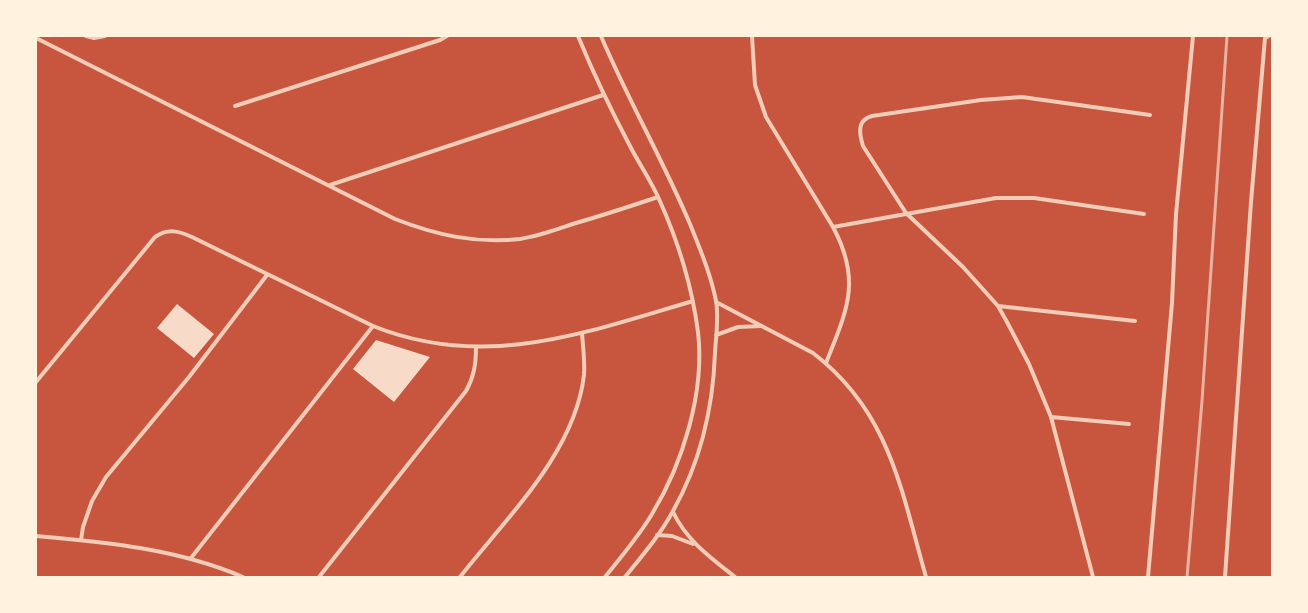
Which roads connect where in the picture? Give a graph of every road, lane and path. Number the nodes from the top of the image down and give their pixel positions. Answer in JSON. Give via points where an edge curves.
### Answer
{"nodes":[{"id":1,"x":86,"y":36,"type":"edge"},
{"id":2,"x":104,"y":36,"type":"edge"},
{"id":3,"x":448,"y":36,"type":"edge"},
{"id":4,"x":578,"y":36,"type":"edge"},
{"id":5,"x":601,"y":36,"type":"edge"},
{"id":6,"x":753,"y":36,"type":"edge"},
{"id":7,"x":1193,"y":36,"type":"edge"},
{"id":8,"x":1269,"y":36,"type":"edge"},
{"id":9,"x":36,"y":38,"type":"edge"},
{"id":10,"x":603,"y":95,"type":"junction"},
{"id":11,"x":235,"y":106,"type":"dead end"},
{"id":12,"x":1150,"y":115,"type":"dead end"},
{"id":13,"x":330,"y":185,"type":"junction"},
{"id":14,"x":658,"y":197,"type":"junction"},
{"id":15,"x":906,"y":213,"type":"junction"},
{"id":16,"x":1144,"y":214,"type":"dead end"},
{"id":17,"x":833,"y":227,"type":"junction"},
{"id":18,"x":267,"y":275,"type":"junction"},
{"id":19,"x":693,"y":301,"type":"junction"},
{"id":20,"x":716,"y":302,"type":"junction"},
{"id":21,"x":998,"y":306,"type":"junction"},
{"id":22,"x":1136,"y":321,"type":"dead end"},
{"id":23,"x":373,"y":326,"type":"junction"},
{"id":24,"x":762,"y":326,"type":"junction"},
{"id":25,"x":582,"y":333,"type":"junction"},
{"id":26,"x":716,"y":335,"type":"junction"},
{"id":27,"x":476,"y":347,"type":"junction"},
{"id":28,"x":826,"y":363,"type":"junction"},
{"id":29,"x":36,"y":382,"type":"edge"},
{"id":30,"x":1051,"y":417,"type":"junction"},
{"id":31,"x":1129,"y":424,"type":"dead end"},
{"id":32,"x":673,"y":512,"type":"junction"},
{"id":33,"x":36,"y":536,"type":"edge"},
{"id":34,"x":657,"y":536,"type":"junction"},
{"id":35,"x":81,"y":540,"type":"junction"},
{"id":36,"x":695,"y":545,"type":"junction"},
{"id":37,"x":191,"y":558,"type":"junction"},
{"id":38,"x":243,"y":577,"type":"edge"},
{"id":39,"x":319,"y":577,"type":"edge"},
{"id":40,"x":460,"y":577,"type":"edge"},
{"id":41,"x":605,"y":577,"type":"edge"},
{"id":42,"x":625,"y":577,"type":"edge"},
{"id":43,"x":735,"y":577,"type":"edge"},
{"id":44,"x":926,"y":577,"type":"edge"},
{"id":45,"x":1094,"y":577,"type":"edge"},
{"id":46,"x":1148,"y":577,"type":"edge"},
{"id":47,"x":1225,"y":577,"type":"edge"}],
"edges":[{"from":1,"to":2,"type":"street"},
{"from":3,"to":11,"type":"street"},
{"from":4,"to":10,"type":"street"},
{"from":5,"to":20,"type":"street","via":[[621,84],[674,188],[705,261]]},
{"from":6,"to":17,"type":"street","via":[[758,97],[773,131]]},
{"from":7,"to":46,"type":"street","via":[[1176,214],[1172,303]]},
{"from":8,"to":47,"type":"street","via":[[1265,38],[1251,202]]},
{"from":9,"to":13,"type":"street"},
{"from":10,"to":13,"type":"street"},
{"from":10,"to":14,"type":"street"},
{"from":12,"to":15,"type":"street","via":[[1017,97],[872,116],[862,121],[860,126],[863,146]]},
{"from":13,"to":14,"type":"street","via":[[420,229],[451,237],[487,240],[521,239],[542,235]]},
{"from":14,"to":19,"type":"street","via":[[684,266]]},
{"from":15,"to":16,"type":"street","via":[[1016,197]]},
{"from":15,"to":17,"type":"street"},
{"from":15,"to":21,"type":"street","via":[[963,267]]},
{"from":17,"to":28,"type":"street","via":[[845,253],[850,283],[841,326]]},
{"from":18,"to":23,"type":"street"},
{"from":18,"to":29,"type":"street","via":[[181,232],[167,231],[155,237]]},
{"from":18,"to":35,"type":"street","via":[[189,377],[106,477],[92,501]]},
{"from":19,"to":25,"type":"street"},
{"from":19,"to":41,"type":"street","via":[[698,354],[693,410],[684,442],[673,473],[652,514]]},
{"from":20,"to":24,"type":"street"},
{"from":20,"to":26,"type":"street"},
{"from":21,"to":22,"type":"street"},
{"from":21,"to":30,"type":"street","via":[[1029,364]]},
{"from":23,"to":27,"type":"street","via":[[427,343]]},
{"from":23,"to":37,"type":"street"},
{"from":24,"to":26,"type":"street","via":[[738,327]]},
{"from":24,"to":28,"type":"street","via":[[813,353]]},
{"from":25,"to":27,"type":"street","via":[[532,344]]},
{"from":25,"to":40,"type":"street","via":[[584,374],[577,407],[568,431],[540,477]]},
{"from":26,"to":32,"type":"street","via":[[709,420],[686,485]]},
{"from":27,"to":39,"type":"street","via":[[472,379],[466,391]]},
{"from":28,"to":44,"type":"street","via":[[870,413],[883,438]]},
{"from":30,"to":31,"type":"street"},
{"from":30,"to":45,"type":"street"},
{"from":32,"to":34,"type":"street"},
{"from":32,"to":36,"type":"street","via":[[681,528]]},
{"from":33,"to":35,"type":"street"},
{"from":34,"to":36,"type":"street","via":[[672,536]]},
{"from":34,"to":42,"type":"street"},
{"from":35,"to":37,"type":"street"},
{"from":36,"to":43,"type":"street"},
{"from":37,"to":38,"type":"street","via":[[219,566]]}]}
